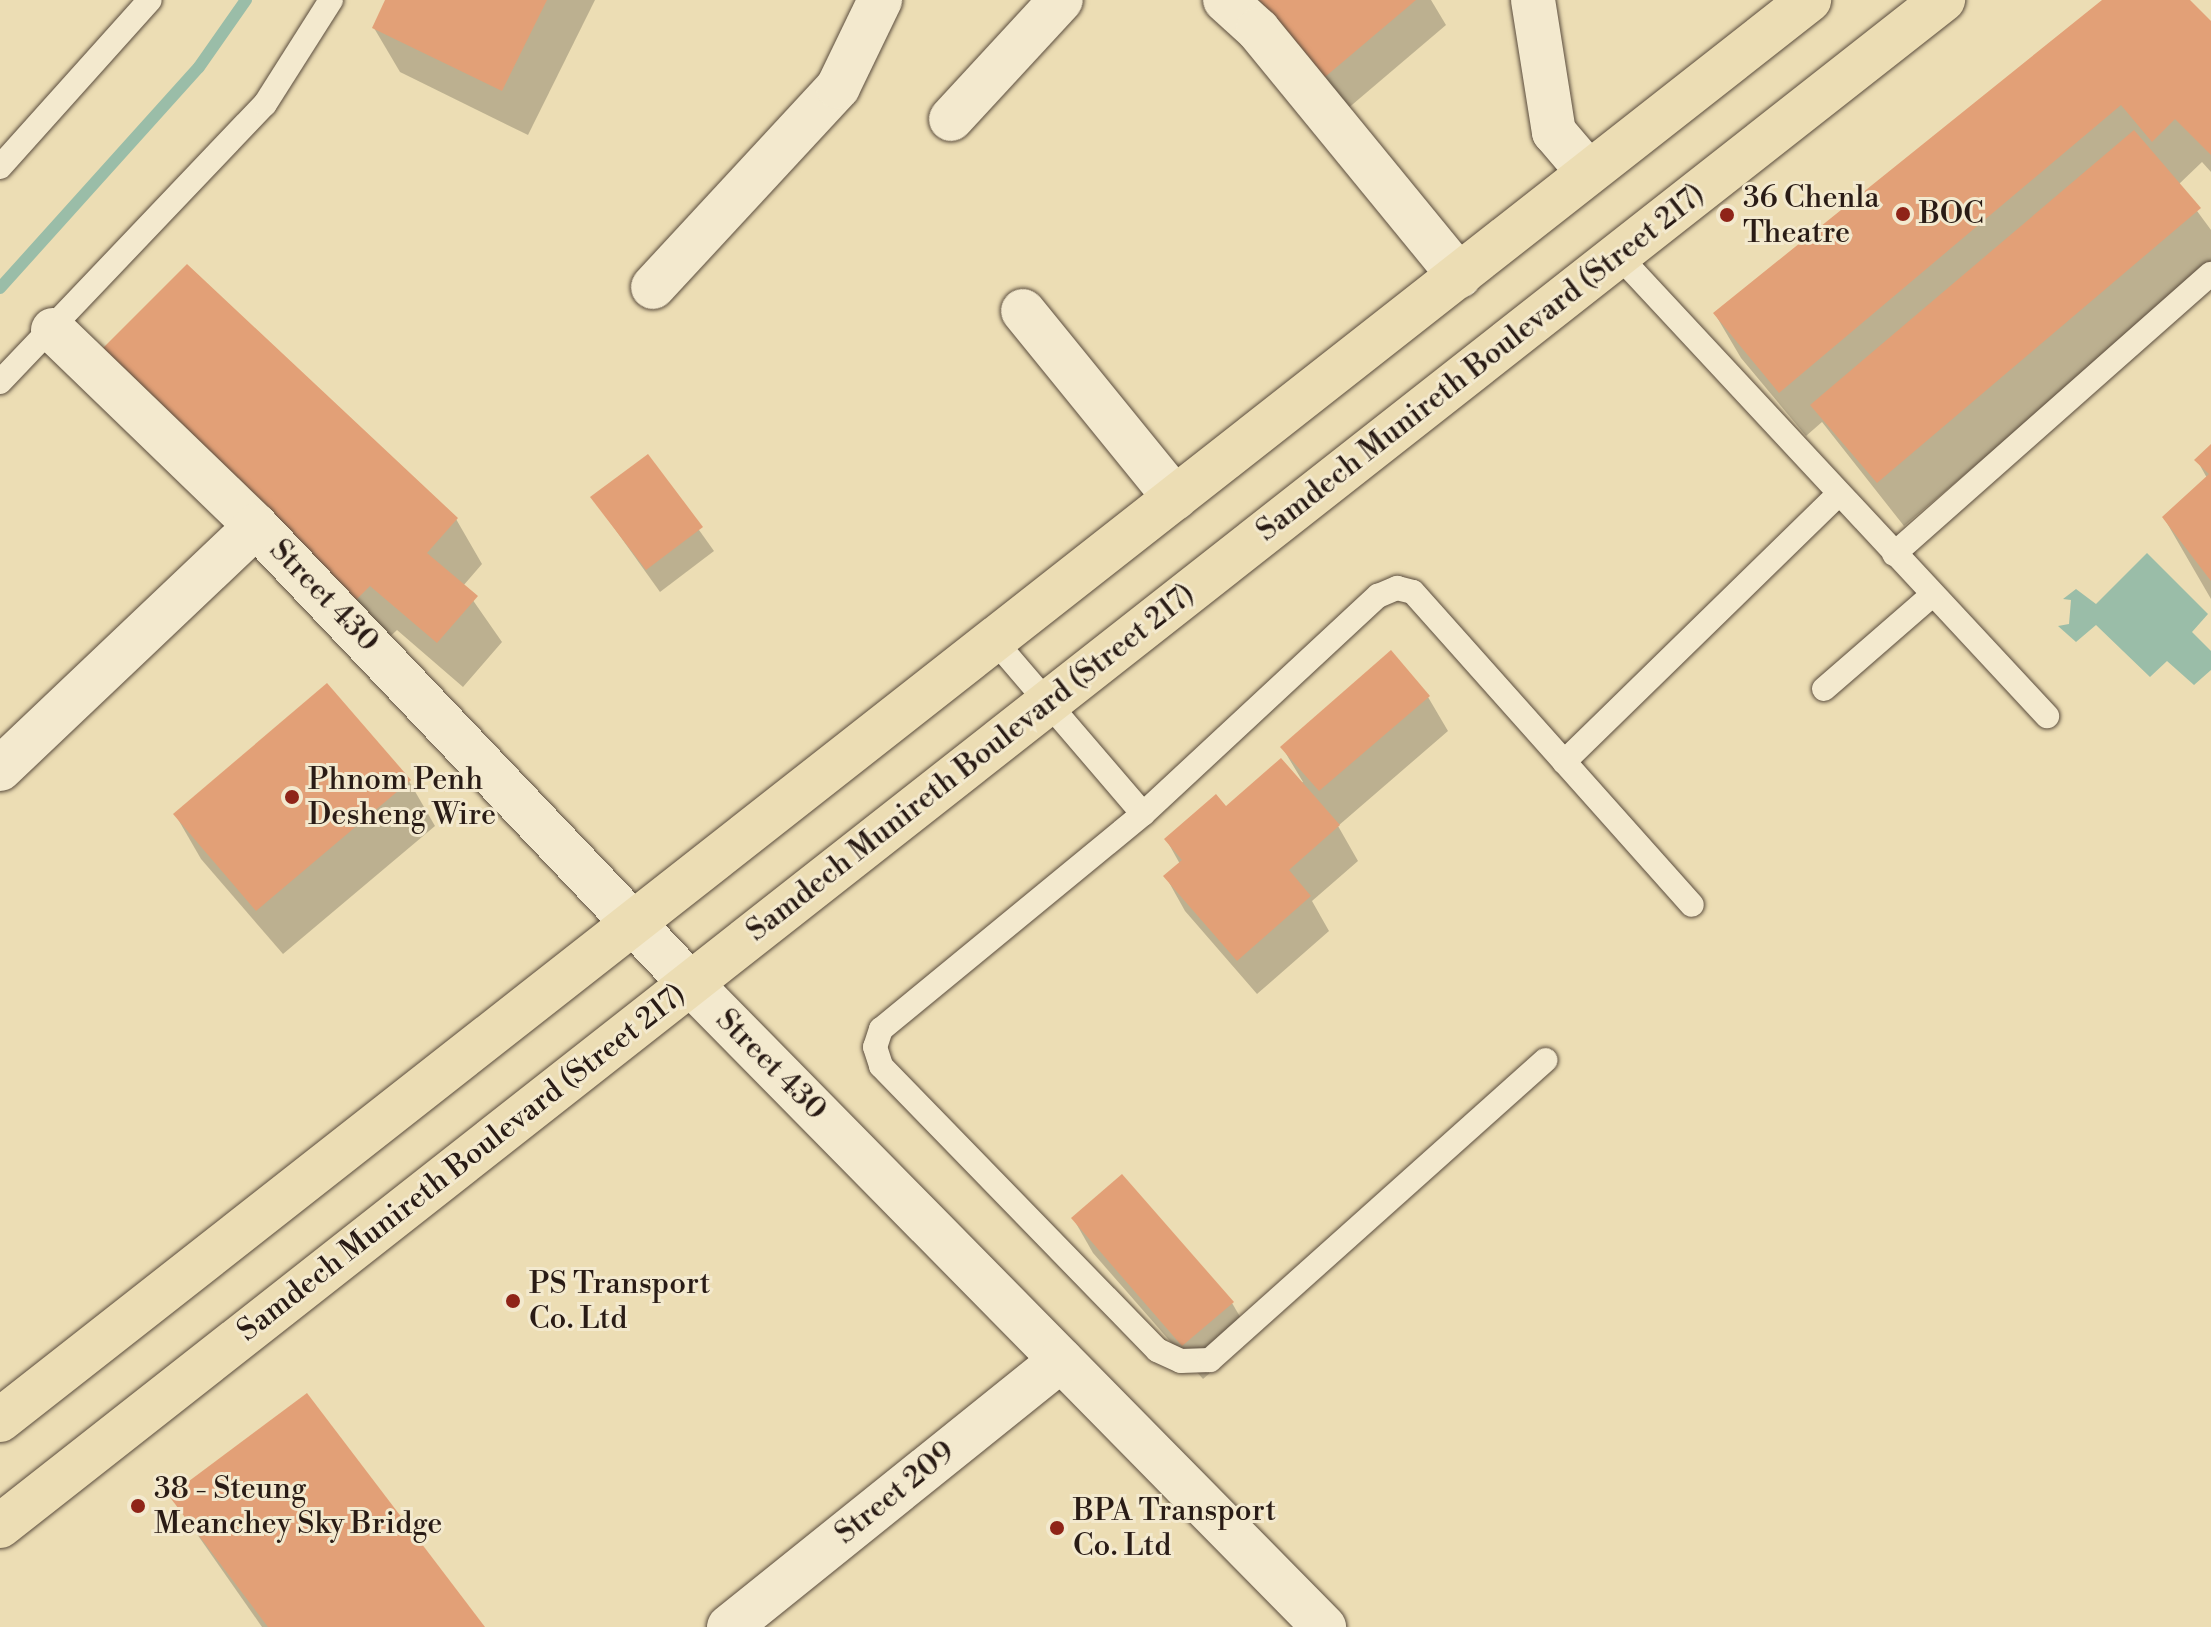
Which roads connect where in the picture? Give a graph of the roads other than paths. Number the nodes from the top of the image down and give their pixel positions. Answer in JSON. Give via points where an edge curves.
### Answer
{"nodes":[{"id":1,"x":150,"y":0,"type":"edge"},
{"id":2,"x":331,"y":0,"type":"edge"},
{"id":3,"x":1061,"y":0,"type":"edge"},
{"id":4,"x":1225,"y":0,"type":"edge"},
{"id":5,"x":1533,"y":0,"type":"edge"},
{"id":6,"x":1809,"y":0,"type":"edge"},
{"id":7,"x":1943,"y":0,"type":"edge"},
{"id":8,"x":875,"y":2,"type":"edge"},
{"id":9,"x":951,"y":119,"type":"dead end"},
{"id":10,"x":0,"y":167,"type":"edge"},
{"id":11,"x":1588,"y":172,"type":"junction"},
{"id":12,"x":1618,"y":255,"type":"junction"},
{"id":13,"x":2211,"y":274,"type":"edge"},
{"id":14,"x":1459,"y":276,"type":"junction"},
{"id":15,"x":653,"y":287,"type":"dead end"},
{"id":16,"x":1023,"y":311,"type":"dead end"},
{"id":17,"x":53,"y":330,"type":"junction"},
{"id":18,"x":0,"y":382,"type":"edge"},
{"id":19,"x":1839,"y":494,"type":"junction"},
{"id":20,"x":1175,"y":498,"type":"junction"},
{"id":21,"x":256,"y":526,"type":"junction"},
{"id":22,"x":1894,"y":554,"type":"junction"},
{"id":23,"x":1932,"y":595,"type":"junction"},
{"id":24,"x":994,"y":640,"type":"junction"},
{"id":25,"x":1824,"y":689,"type":"dead end"},
{"id":26,"x":1048,"y":703,"type":"junction"},
{"id":27,"x":2047,"y":716,"type":"dead end"},
{"id":28,"x":1564,"y":762,"type":"junction"},
{"id":29,"x":0,"y":769,"type":"edge"},
{"id":30,"x":1143,"y":814,"type":"junction"},
{"id":31,"x":1692,"y":905,"type":"dead end"},
{"id":32,"x":635,"y":921,"type":"junction"},
{"id":33,"x":690,"y":983,"type":"junction"},
{"id":34,"x":1546,"y":1060,"type":"dead end"},
{"id":35,"x":1061,"y":1360,"type":"junction"},
{"id":36,"x":0,"y":1420,"type":"edge"},
{"id":37,"x":0,"y":1526,"type":"edge"},
{"id":38,"x":729,"y":1627,"type":"edge"},
{"id":39,"x":1324,"y":1627,"type":"edge"}],
"edges":[{"from":1,"to":10,"type":"lane"},
{"from":2,"to":17,"type":"lane","via":[[265,104]]},
{"from":3,"to":9,"type":"street"},
{"from":4,"to":14,"type":"street","via":[[1258,30]]},
{"from":5,"to":11,"type":"street","via":[[1554,132]]},
{"from":6,"to":11,"type":"main road"},
{"from":7,"to":12,"type":"main road","name":"Samdech Munireth Boulevard (Street 217)"},
{"from":8,"to":15,"type":"street","via":[[838,87]]},
{"from":11,"to":14,"type":"main road"},
{"from":12,"to":19,"type":"lane"},
{"from":12,"to":26,"type":"main road","name":"Samdech Munireth Boulevard (Street 217)"},
{"from":13,"to":22,"type":"lane"},
{"from":14,"to":20,"type":"main road"},
{"from":16,"to":20,"type":"street"},
{"from":17,"to":18,"type":"lane"},
{"from":17,"to":21,"type":"street","name":"Street 430"},
{"from":19,"to":22,"type":"lane"},
{"from":19,"to":28,"type":"lane"},
{"from":20,"to":24,"type":"main road"},
{"from":21,"to":29,"type":"street"},
{"from":21,"to":32,"type":"street","name":"Street 430"},
{"from":22,"to":23,"type":"lane"},
{"from":23,"to":25,"type":"lane"},
{"from":23,"to":27,"type":"lane"},
{"from":24,"to":26,"type":"lane"},
{"from":24,"to":32,"type":"main road"},
{"from":26,"to":30,"type":"lane"},
{"from":26,"to":33,"type":"main road","name":"Samdech Munireth Boulevard (Street 217)"},
{"from":28,"to":30,"type":"lane","via":[[1413,592],[1397,588],[1378,596]]},
{"from":28,"to":31,"type":"lane"},
{"from":30,"to":34,"type":"lane","via":[[881,1029],[875,1047],[881,1066],[1157,1350],[1181,1361],[1210,1360]]},
{"from":32,"to":33,"type":"street","name":"Street 430"},
{"from":32,"to":36,"type":"main road"},
{"from":33,"to":35,"type":"street","name":"Street 430"},
{"from":33,"to":37,"type":"main road","name":"Samdech Munireth Boulevard (Street 217)"},
{"from":35,"to":38,"type":"street","name":"Street 209"},
{"from":35,"to":39,"type":"street","name":"Street 430"}]}
